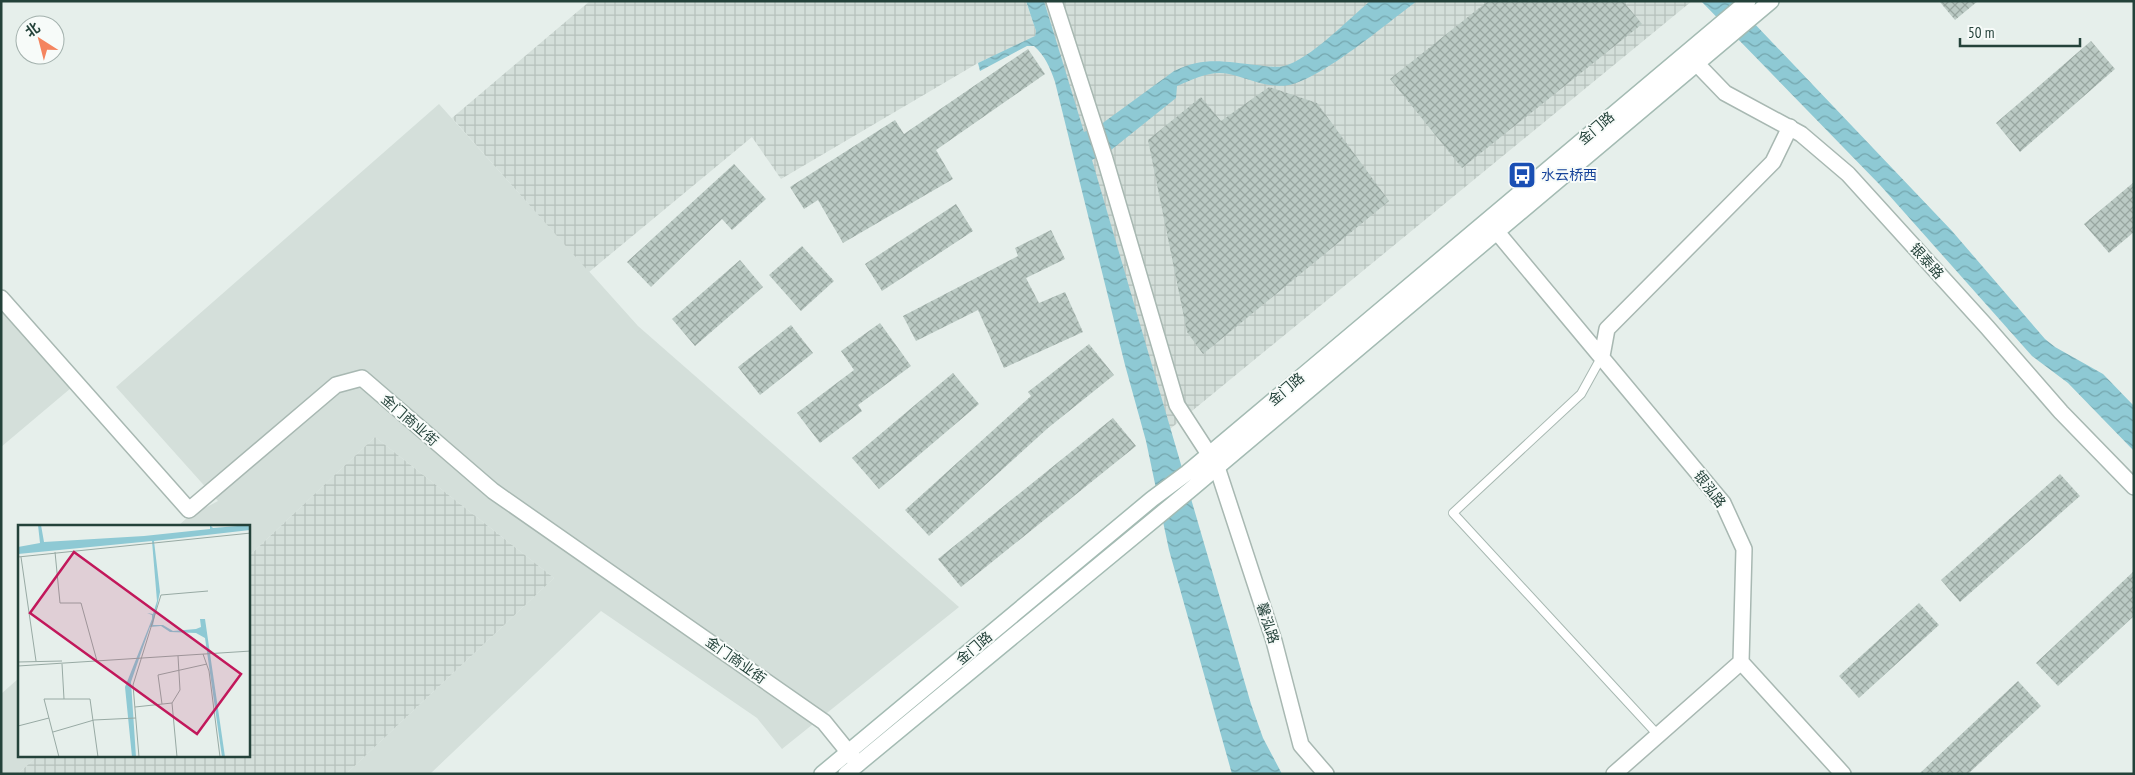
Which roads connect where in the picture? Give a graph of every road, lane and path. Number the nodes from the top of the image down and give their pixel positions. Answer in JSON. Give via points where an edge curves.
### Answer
{"nodes":[{"id":1,"x":1054,"y":1,"type":"edge"},
{"id":2,"x":1770,"y":1,"type":"edge"},
{"id":3,"x":1750,"y":6,"type":"edge"},
{"id":4,"x":1697,"y":64,"type":"junction"},
{"id":5,"x":1790,"y":127,"type":"junction"},
{"id":6,"x":1497,"y":232,"type":"junction"},
{"id":7,"x":1,"y":298,"type":"edge"},
{"id":8,"x":1602,"y":356,"type":"junction"},
{"id":9,"x":1209,"y":454,"type":"junction"},
{"id":10,"x":1217,"y":467,"type":"junction"},
{"id":11,"x":2134,"y":486,"type":"edge"},
{"id":12,"x":1741,"y":662,"type":"junction"},
{"id":13,"x":1658,"y":735,"type":"junction"},
{"id":14,"x":848,"y":752,"type":"junction"},
{"id":15,"x":852,"y":769,"type":"edge"},
{"id":16,"x":822,"y":774,"type":"edge"},
{"id":17,"x":1326,"y":774,"type":"edge"},
{"id":18,"x":1614,"y":774,"type":"edge"},
{"id":19,"x":1843,"y":774,"type":"edge"}],
"edges":[{"from":1,"to":9,"type":"street","name":"馨泓路","via":[[1178,405]]},
{"from":2,"to":3,"type":"street","name":"金门路"},
{"from":3,"to":4,"type":"street","name":"金门路","via":[[1725,40]]},
{"from":3,"to":9,"type":"street","name":"金门路","via":[[1714,28]]},
{"from":4,"to":5,"type":"street","name":"银泰路","via":[[1725,93]]},
{"from":4,"to":6,"type":"street","name":"金门路"},
{"from":5,"to":8,"type":"street","via":[[1774,162],[1607,329]]},
{"from":5,"to":11,"type":"street","name":"银泰路","via":[[1827,155],[1868,195],[2061,412]]},
{"from":6,"to":8,"type":"street","name":"银泓路"},
{"from":6,"to":10,"type":"street","name":"金门路"},
{"from":7,"to":14,"type":"street","name":"金门商业街","via":[[189,510],[336,385],[362,378],[493,491],[824,722]]},
{"from":8,"to":12,"type":"street","name":"银泓路","via":[[1723,503],[1744,549]]},
{"from":8,"to":13,"type":"lane","via":[[1581,394],[1453,513]]},
{"from":9,"to":10,"type":"street","name":"馨泓路"},
{"from":9,"to":14,"type":"street","name":"金门路"},
{"from":10,"to":15,"type":"street","name":"金门路"},
{"from":10,"to":17,"type":"street","name":"馨泓路","via":[[1274,641],[1301,745]]},
{"from":12,"to":13,"type":"street"},
{"from":12,"to":19,"type":"street"},
{"from":13,"to":18,"type":"street"},
{"from":14,"to":15,"type":"street","name":"金门商业街"},
{"from":14,"to":16,"type":"street","name":"金门路"}]}
